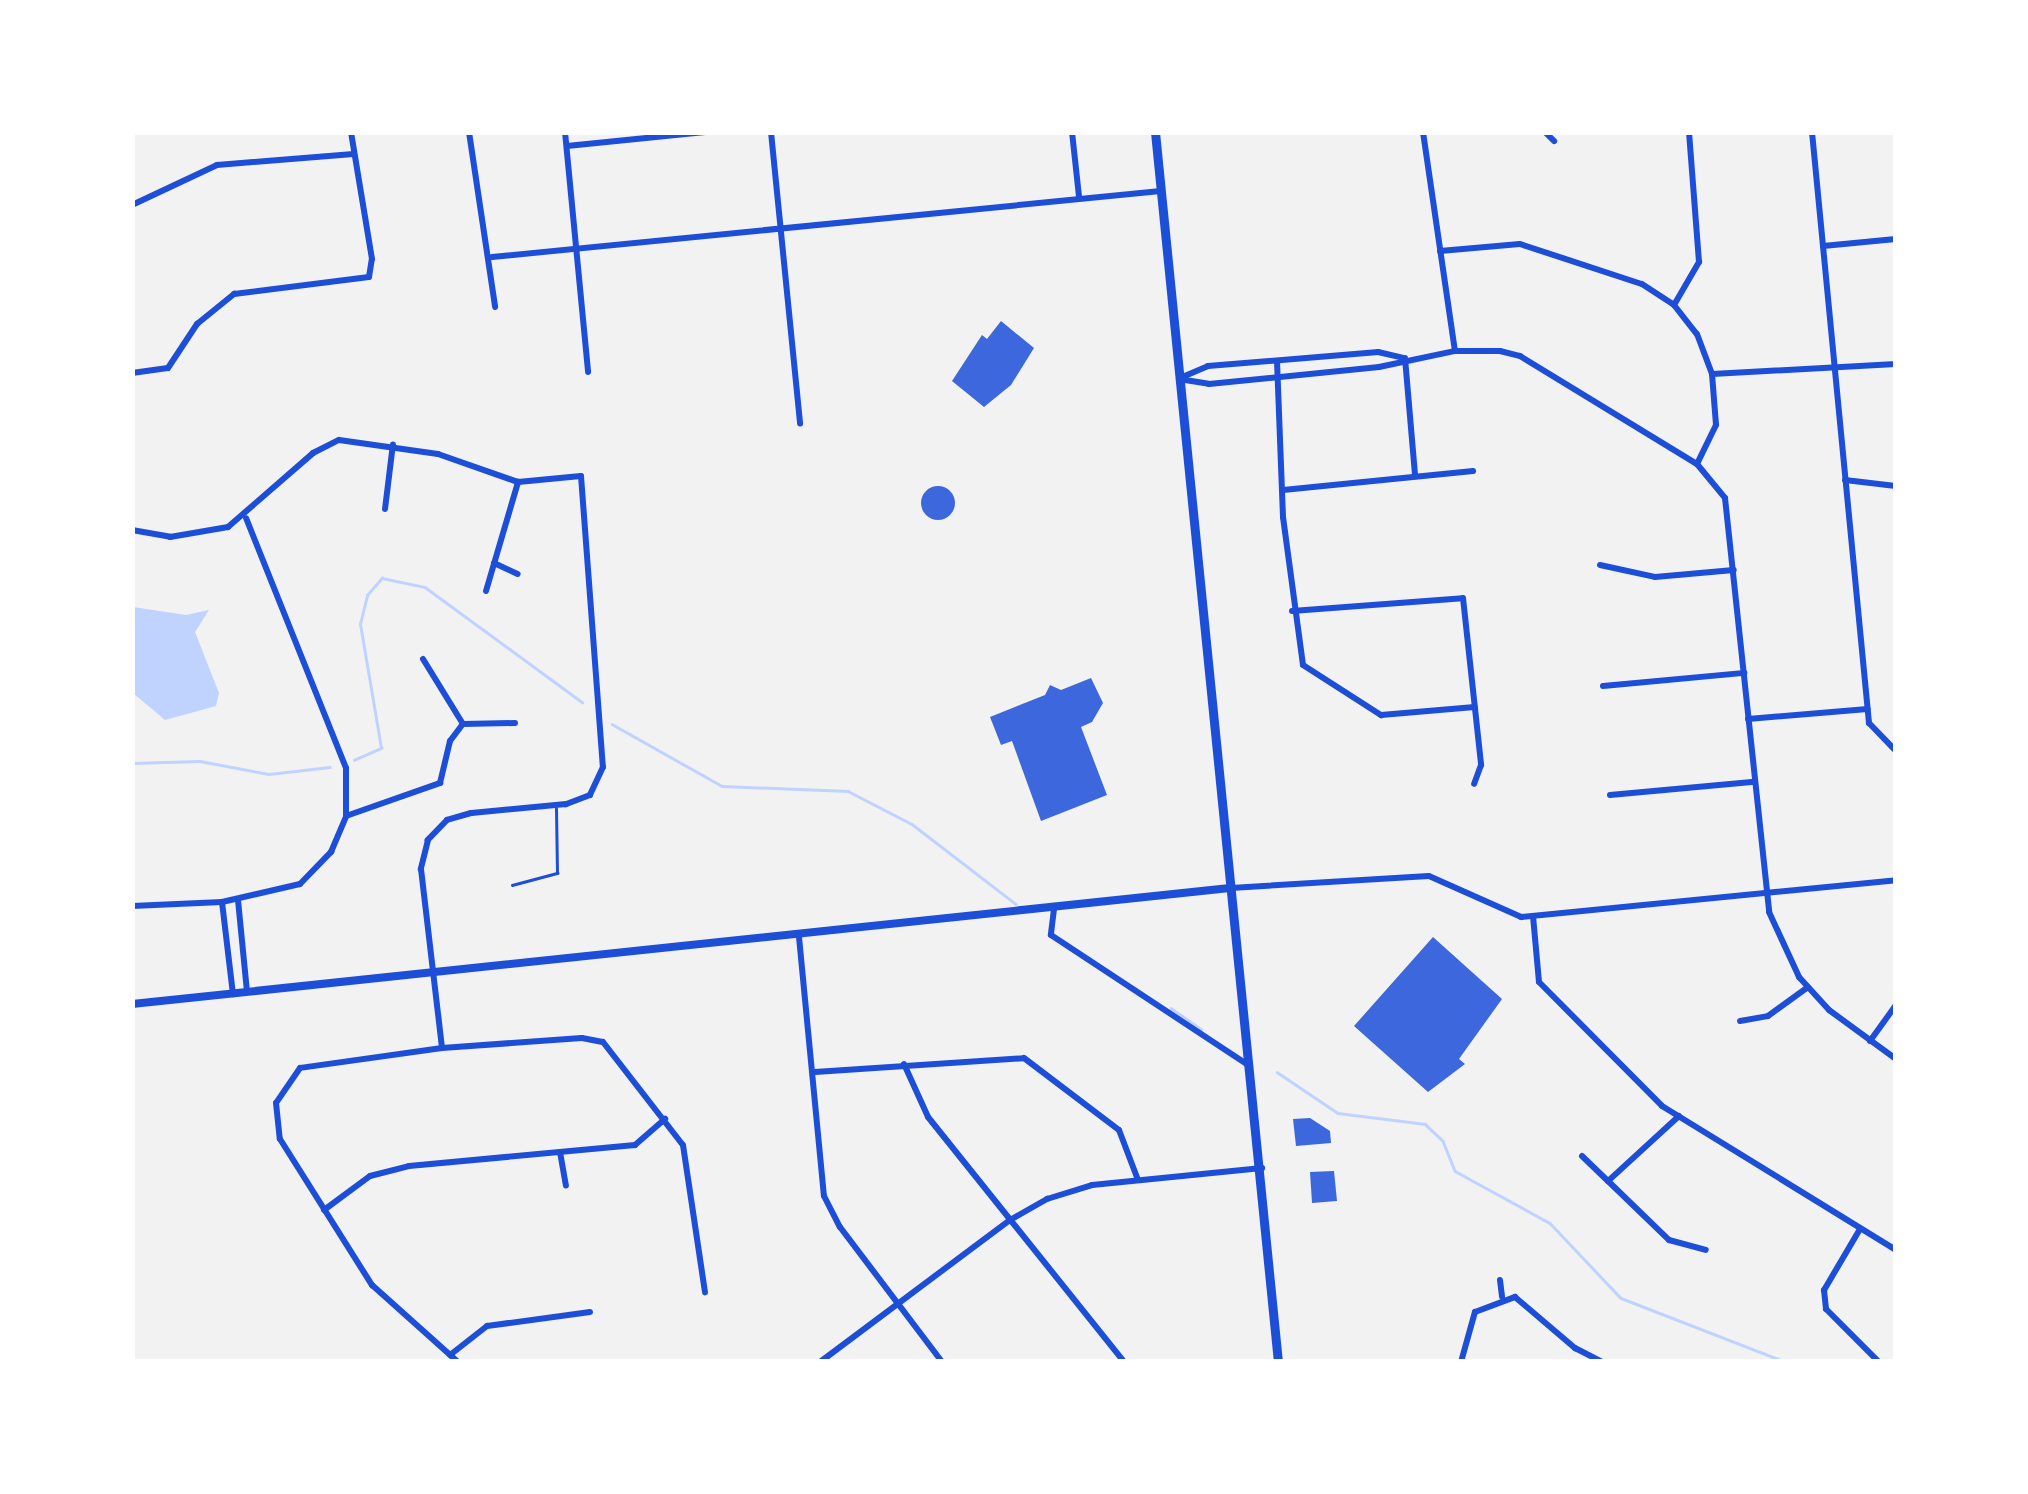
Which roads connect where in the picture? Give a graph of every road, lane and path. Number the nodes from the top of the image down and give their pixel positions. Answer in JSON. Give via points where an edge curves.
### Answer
{"nodes":[{"id":1,"x":351,"y":132,"type":"edge"},
{"id":2,"x":469,"y":132,"type":"edge"},
{"id":3,"x":565,"y":132,"type":"edge"},
{"id":4,"x":705,"y":132,"type":"edge"},
{"id":5,"x":771,"y":132,"type":"edge"},
{"id":6,"x":1072,"y":132,"type":"edge"},
{"id":7,"x":1155,"y":132,"type":"edge"},
{"id":8,"x":1423,"y":132,"type":"edge"},
{"id":9,"x":1545,"y":132,"type":"edge"},
{"id":10,"x":1690,"y":132,"type":"edge"},
{"id":11,"x":1812,"y":132,"type":"edge"},
{"id":12,"x":1554,"y":140,"type":"dead end"},
{"id":13,"x":567,"y":146,"type":"junction"},
{"id":14,"x":354,"y":154,"type":"junction"},
{"id":15,"x":1161,"y":191,"type":"junction"},
{"id":16,"x":1079,"y":196,"type":"junction"},
{"id":17,"x":132,"y":206,"type":"edge"},
{"id":18,"x":782,"y":230,"type":"junction"},
{"id":19,"x":1896,"y":239,"type":"edge"},
{"id":20,"x":1822,"y":246,"type":"junction"},
{"id":21,"x":577,"y":248,"type":"junction"},
{"id":22,"x":1440,"y":250,"type":"junction"},
{"id":23,"x":492,"y":257,"type":"junction"},
{"id":24,"x":1674,"y":305,"type":"junction"},
{"id":25,"x":495,"y":306,"type":"dead end"},
{"id":26,"x":1455,"y":351,"type":"junction"},
{"id":27,"x":1404,"y":358,"type":"junction"},
{"id":28,"x":1277,"y":360,"type":"junction"},
{"id":29,"x":1834,"y":363,"type":"junction"},
{"id":30,"x":1896,"y":364,"type":"edge"},
{"id":31,"x":132,"y":372,"type":"edge"},
{"id":32,"x":588,"y":372,"type":"dead end"},
{"id":33,"x":1712,"y":374,"type":"junction"},
{"id":34,"x":1278,"y":377,"type":"junction"},
{"id":35,"x":1180,"y":379,"type":"junction"},
{"id":36,"x":800,"y":424,"type":"dead end"},
{"id":37,"x":393,"y":444,"type":"junction"},
{"id":38,"x":1697,"y":464,"type":"junction"},
{"id":39,"x":1472,"y":471,"type":"dead end"},
{"id":40,"x":1415,"y":474,"type":"junction"},
{"id":41,"x":1846,"y":480,"type":"junction"},
{"id":42,"x":518,"y":482,"type":"junction"},
{"id":43,"x":1896,"y":486,"type":"edge"},
{"id":44,"x":1283,"y":490,"type":"junction"},
{"id":45,"x":385,"y":509,"type":"dead end"},
{"id":46,"x":246,"y":518,"type":"junction"},
{"id":47,"x":132,"y":530,"type":"edge"},
{"id":48,"x":494,"y":563,"type":"junction"},
{"id":49,"x":1600,"y":564,"type":"dead end"},
{"id":50,"x":1734,"y":570,"type":"junction"},
{"id":51,"x":518,"y":574,"type":"dead end"},
{"id":52,"x":486,"y":591,"type":"dead end"},
{"id":53,"x":1292,"y":611,"type":"junction"},
{"id":54,"x":424,"y":659,"type":"dead end"},
{"id":55,"x":1744,"y":673,"type":"junction"},
{"id":56,"x":1603,"y":686,"type":"dead end"},
{"id":57,"x":1475,"y":707,"type":"junction"},
{"id":58,"x":1868,"y":708,"type":"junction"},
{"id":59,"x":1748,"y":719,"type":"junction"},
{"id":60,"x":515,"y":723,"type":"dead end"},
{"id":61,"x":463,"y":724,"type":"junction"},
{"id":62,"x":1896,"y":751,"type":"edge"},
{"id":63,"x":1754,"y":782,"type":"junction"},
{"id":64,"x":1474,"y":784,"type":"dead end"},
{"id":65,"x":1610,"y":795,"type":"dead end"},
{"id":66,"x":556,"y":805,"type":"junction"},
{"id":67,"x":346,"y":816,"type":"junction"},
{"id":68,"x":1896,"y":880,"type":"edge"},
{"id":69,"x":512,"y":884,"type":"dead end"},
{"id":70,"x":1230,"y":888,"type":"junction"},
{"id":71,"x":1766,"y":894,"type":"junction"},
{"id":72,"x":238,"y":900,"type":"junction"},
{"id":73,"x":222,"y":902,"type":"junction"},
{"id":74,"x":132,"y":906,"type":"edge"},
{"id":75,"x":1054,"y":909,"type":"junction"},
{"id":76,"x":1533,"y":916,"type":"junction"},
{"id":77,"x":799,"y":936,"type":"junction"},
{"id":78,"x":433,"y":970,"type":"junction"},
{"id":79,"x":1808,"y":987,"type":"junction"},
{"id":80,"x":247,"y":992,"type":"junction"},
{"id":81,"x":233,"y":994,"type":"junction"},
{"id":82,"x":132,"y":1004,"type":"edge"},
{"id":83,"x":1896,"y":1005,"type":"edge"},
{"id":84,"x":1740,"y":1020,"type":"dead end"},
{"id":85,"x":1870,"y":1041,"type":"junction"},
{"id":86,"x":442,"y":1048,"type":"junction"},
{"id":87,"x":1896,"y":1059,"type":"edge"},
{"id":88,"x":904,"y":1064,"type":"junction"},
{"id":89,"x":1250,"y":1066,"type":"junction"},
{"id":90,"x":815,"y":1072,"type":"junction"},
{"id":91,"x":1678,"y":1116,"type":"junction"},
{"id":92,"x":665,"y":1118,"type":"junction"},
{"id":93,"x":560,"y":1152,"type":"junction"},
{"id":94,"x":1582,"y":1156,"type":"dead end"},
{"id":95,"x":1262,"y":1168,"type":"junction"},
{"id":96,"x":1138,"y":1180,"type":"junction"},
{"id":97,"x":1608,"y":1181,"type":"junction"},
{"id":98,"x":566,"y":1185,"type":"dead end"},
{"id":99,"x":324,"y":1210,"type":"junction"},
{"id":100,"x":1010,"y":1220,"type":"junction"},
{"id":101,"x":1860,"y":1229,"type":"junction"},
{"id":102,"x":1706,"y":1250,"type":"dead end"},
{"id":103,"x":1896,"y":1250,"type":"edge"},
{"id":104,"x":1500,"y":1280,"type":"dead end"},
{"id":105,"x":706,"y":1292,"type":"dead end"},
{"id":106,"x":1502,"y":1298,"type":"junction"},
{"id":107,"x":900,"y":1304,"type":"junction"},
{"id":108,"x":590,"y":1312,"type":"dead end"},
{"id":109,"x":450,"y":1355,"type":"junction"},
{"id":110,"x":458,"y":1362,"type":"edge"},
{"id":111,"x":820,"y":1362,"type":"edge"},
{"id":112,"x":942,"y":1362,"type":"edge"},
{"id":113,"x":1124,"y":1362,"type":"edge"},
{"id":114,"x":1278,"y":1362,"type":"edge"},
{"id":115,"x":1461,"y":1362,"type":"edge"},
{"id":116,"x":1603,"y":1362,"type":"edge"},
{"id":117,"x":1880,"y":1362,"type":"edge"}],
"edges":[{"from":1,"to":14,"type":"street"},
{"from":2,"to":23,"type":"street"},
{"from":3,"to":13,"type":"street"},
{"from":4,"to":13,"type":"street"},
{"from":5,"to":18,"type":"street"},
{"from":6,"to":16,"type":"street"},
{"from":7,"to":15,"type":"main road"},
{"from":8,"to":22,"type":"street"},
{"from":9,"to":12,"type":"street"},
{"from":10,"to":24,"type":"street","via":[[1699,262]]},
{"from":11,"to":20,"type":"street"},
{"from":13,"to":21,"type":"street"},
{"from":14,"to":17,"type":"street","via":[[217,164]]},
{"from":14,"to":31,"type":"street","via":[[372,259],[369,278],[234,294],[197,324],[168,368]]},
{"from":15,"to":16,"type":"street"},
{"from":15,"to":35,"type":"main road"},
{"from":16,"to":18,"type":"street"},
{"from":18,"to":21,"type":"street"},
{"from":18,"to":36,"type":"street"},
{"from":19,"to":20,"type":"street"},
{"from":20,"to":29,"type":"street"},
{"from":21,"to":23,"type":"street"},
{"from":21,"to":32,"type":"street"},
{"from":22,"to":24,"type":"street","via":[[1520,244],[1642,284]]},
{"from":22,"to":26,"type":"street"},
{"from":23,"to":25,"type":"street"},
{"from":24,"to":33,"type":"street","via":[[1696,334]]},
{"from":26,"to":27,"type":"street"},
{"from":26,"to":38,"type":"street","via":[[1520,356]]},
{"from":27,"to":28,"type":"street","via":[[1378,352]]},
{"from":27,"to":34,"type":"street","via":[[1379,368]]},
{"from":27,"to":40,"type":"street"},
{"from":28,"to":34,"type":"street"},
{"from":28,"to":35,"type":"street","via":[[1208,366]]},
{"from":29,"to":30,"type":"street"},
{"from":29,"to":33,"type":"street"},
{"from":29,"to":41,"type":"street"},
{"from":33,"to":38,"type":"street","via":[[1716,425]]},
{"from":34,"to":35,"type":"street","via":[[1210,384]]},
{"from":34,"to":44,"type":"street"},
{"from":35,"to":70,"type":"main road"},
{"from":37,"to":42,"type":"street"},
{"from":37,"to":45,"type":"street"},
{"from":37,"to":46,"type":"street","via":[[338,440],[313,453]]},
{"from":38,"to":50,"type":"street","via":[[1725,498]]},
{"from":39,"to":40,"type":"street"},
{"from":40,"to":44,"type":"street"},
{"from":41,"to":43,"type":"street"},
{"from":41,"to":58,"type":"street"},
{"from":42,"to":48,"type":"street"},
{"from":42,"to":66,"type":"street","via":[[581,476],[602,767],[590,795]]},
{"from":44,"to":53,"type":"street"},
{"from":46,"to":47,"type":"street","via":[[201,534]]},
{"from":46,"to":67,"type":"street","via":[[346,768]]},
{"from":48,"to":51,"type":"street"},
{"from":48,"to":52,"type":"street"},
{"from":49,"to":50,"type":"street","via":[[1655,577]]},
{"from":50,"to":55,"type":"street"},
{"from":53,"to":57,"type":"street","via":[[1303,665],[1364,710],[1402,715]]},
{"from":53,"to":57,"type":"street","via":[[1463,598]]},
{"from":54,"to":61,"type":"street"},
{"from":55,"to":56,"type":"street"},
{"from":55,"to":59,"type":"street"},
{"from":57,"to":64,"type":"street","via":[[1481,765]]},
{"from":58,"to":59,"type":"street"},
{"from":58,"to":62,"type":"street","via":[[1879,739]]},
{"from":59,"to":63,"type":"street"},
{"from":60,"to":61,"type":"street"},
{"from":61,"to":67,"type":"street","via":[[450,741],[440,783]]},
{"from":63,"to":65,"type":"street"},
{"from":63,"to":71,"type":"street"},
{"from":66,"to":69,"type":"lane","via":[[558,873]]},
{"from":66,"to":78,"type":"street","via":[[470,813],[447,820],[428,840],[421,869]]},
{"from":67,"to":72,"type":"street","via":[[330,852],[300,884]]},
{"from":68,"to":71,"type":"street"},
{"from":70,"to":75,"type":"street"},
{"from":70,"to":76,"type":"street","via":[[1429,876],[1521,917]]},
{"from":70,"to":89,"type":"main road"},
{"from":71,"to":76,"type":"street"},
{"from":71,"to":79,"type":"street","via":[[1784,947]]},
{"from":72,"to":73,"type":"street"},
{"from":72,"to":80,"type":"street"},
{"from":73,"to":74,"type":"street"},
{"from":73,"to":81,"type":"street"},
{"from":75,"to":77,"type":"street"},
{"from":75,"to":89,"type":"street","via":[[1051,935]]},
{"from":76,"to":91,"type":"street","via":[[1540,982]]},
{"from":77,"to":78,"type":"street"},
{"from":77,"to":90,"type":"street"},
{"from":78,"to":80,"type":"street"},
{"from":78,"to":86,"type":"street"},
{"from":79,"to":84,"type":"street","via":[[1768,1016]]},
{"from":79,"to":85,"type":"street"},
{"from":80,"to":81,"type":"street"},
{"from":81,"to":82,"type":"street"},
{"from":83,"to":85,"type":"street"},
{"from":85,"to":87,"type":"street"},
{"from":86,"to":92,"type":"street","via":[[603,1042]]},
{"from":86,"to":99,"type":"street","via":[[323,1061],[300,1068],[285,1086],[276,1103],[280,1138]]},
{"from":88,"to":90,"type":"street"},
{"from":88,"to":96,"type":"street","via":[[1024,1058],[1119,1130]]},
{"from":88,"to":100,"type":"street","via":[[928,1117]]},
{"from":89,"to":95,"type":"main road"},
{"from":90,"to":107,"type":"street","via":[[824,1196]]},
{"from":91,"to":97,"type":"street"},
{"from":91,"to":101,"type":"street"},
{"from":92,"to":93,"type":"street","via":[[635,1145]]},
{"from":92,"to":105,"type":"street","via":[[683,1145]]},
{"from":93,"to":98,"type":"street"},
{"from":93,"to":99,"type":"street","via":[[409,1166],[370,1176]]},
{"from":94,"to":97,"type":"street"},
{"from":95,"to":96,"type":"street"},
{"from":95,"to":114,"type":"main road"},
{"from":96,"to":100,"type":"street","via":[[1060,1194]]},
{"from":97,"to":102,"type":"street","via":[[1670,1240]]},
{"from":99,"to":109,"type":"street","via":[[372,1285]]},
{"from":100,"to":107,"type":"street"},
{"from":100,"to":113,"type":"street"},
{"from":101,"to":103,"type":"street"},
{"from":101,"to":117,"type":"street","via":[[1824,1290],[1826,1308]]},
{"from":104,"to":106,"type":"street"},
{"from":106,"to":115,"type":"street","via":[[1475,1312]]},
{"from":106,"to":116,"type":"street","via":[[1526,1300],[1575,1348]]},
{"from":107,"to":111,"type":"street"},
{"from":107,"to":112,"type":"street"},
{"from":108,"to":109,"type":"street","via":[[487,1326]]},
{"from":109,"to":110,"type":"street"}]}
